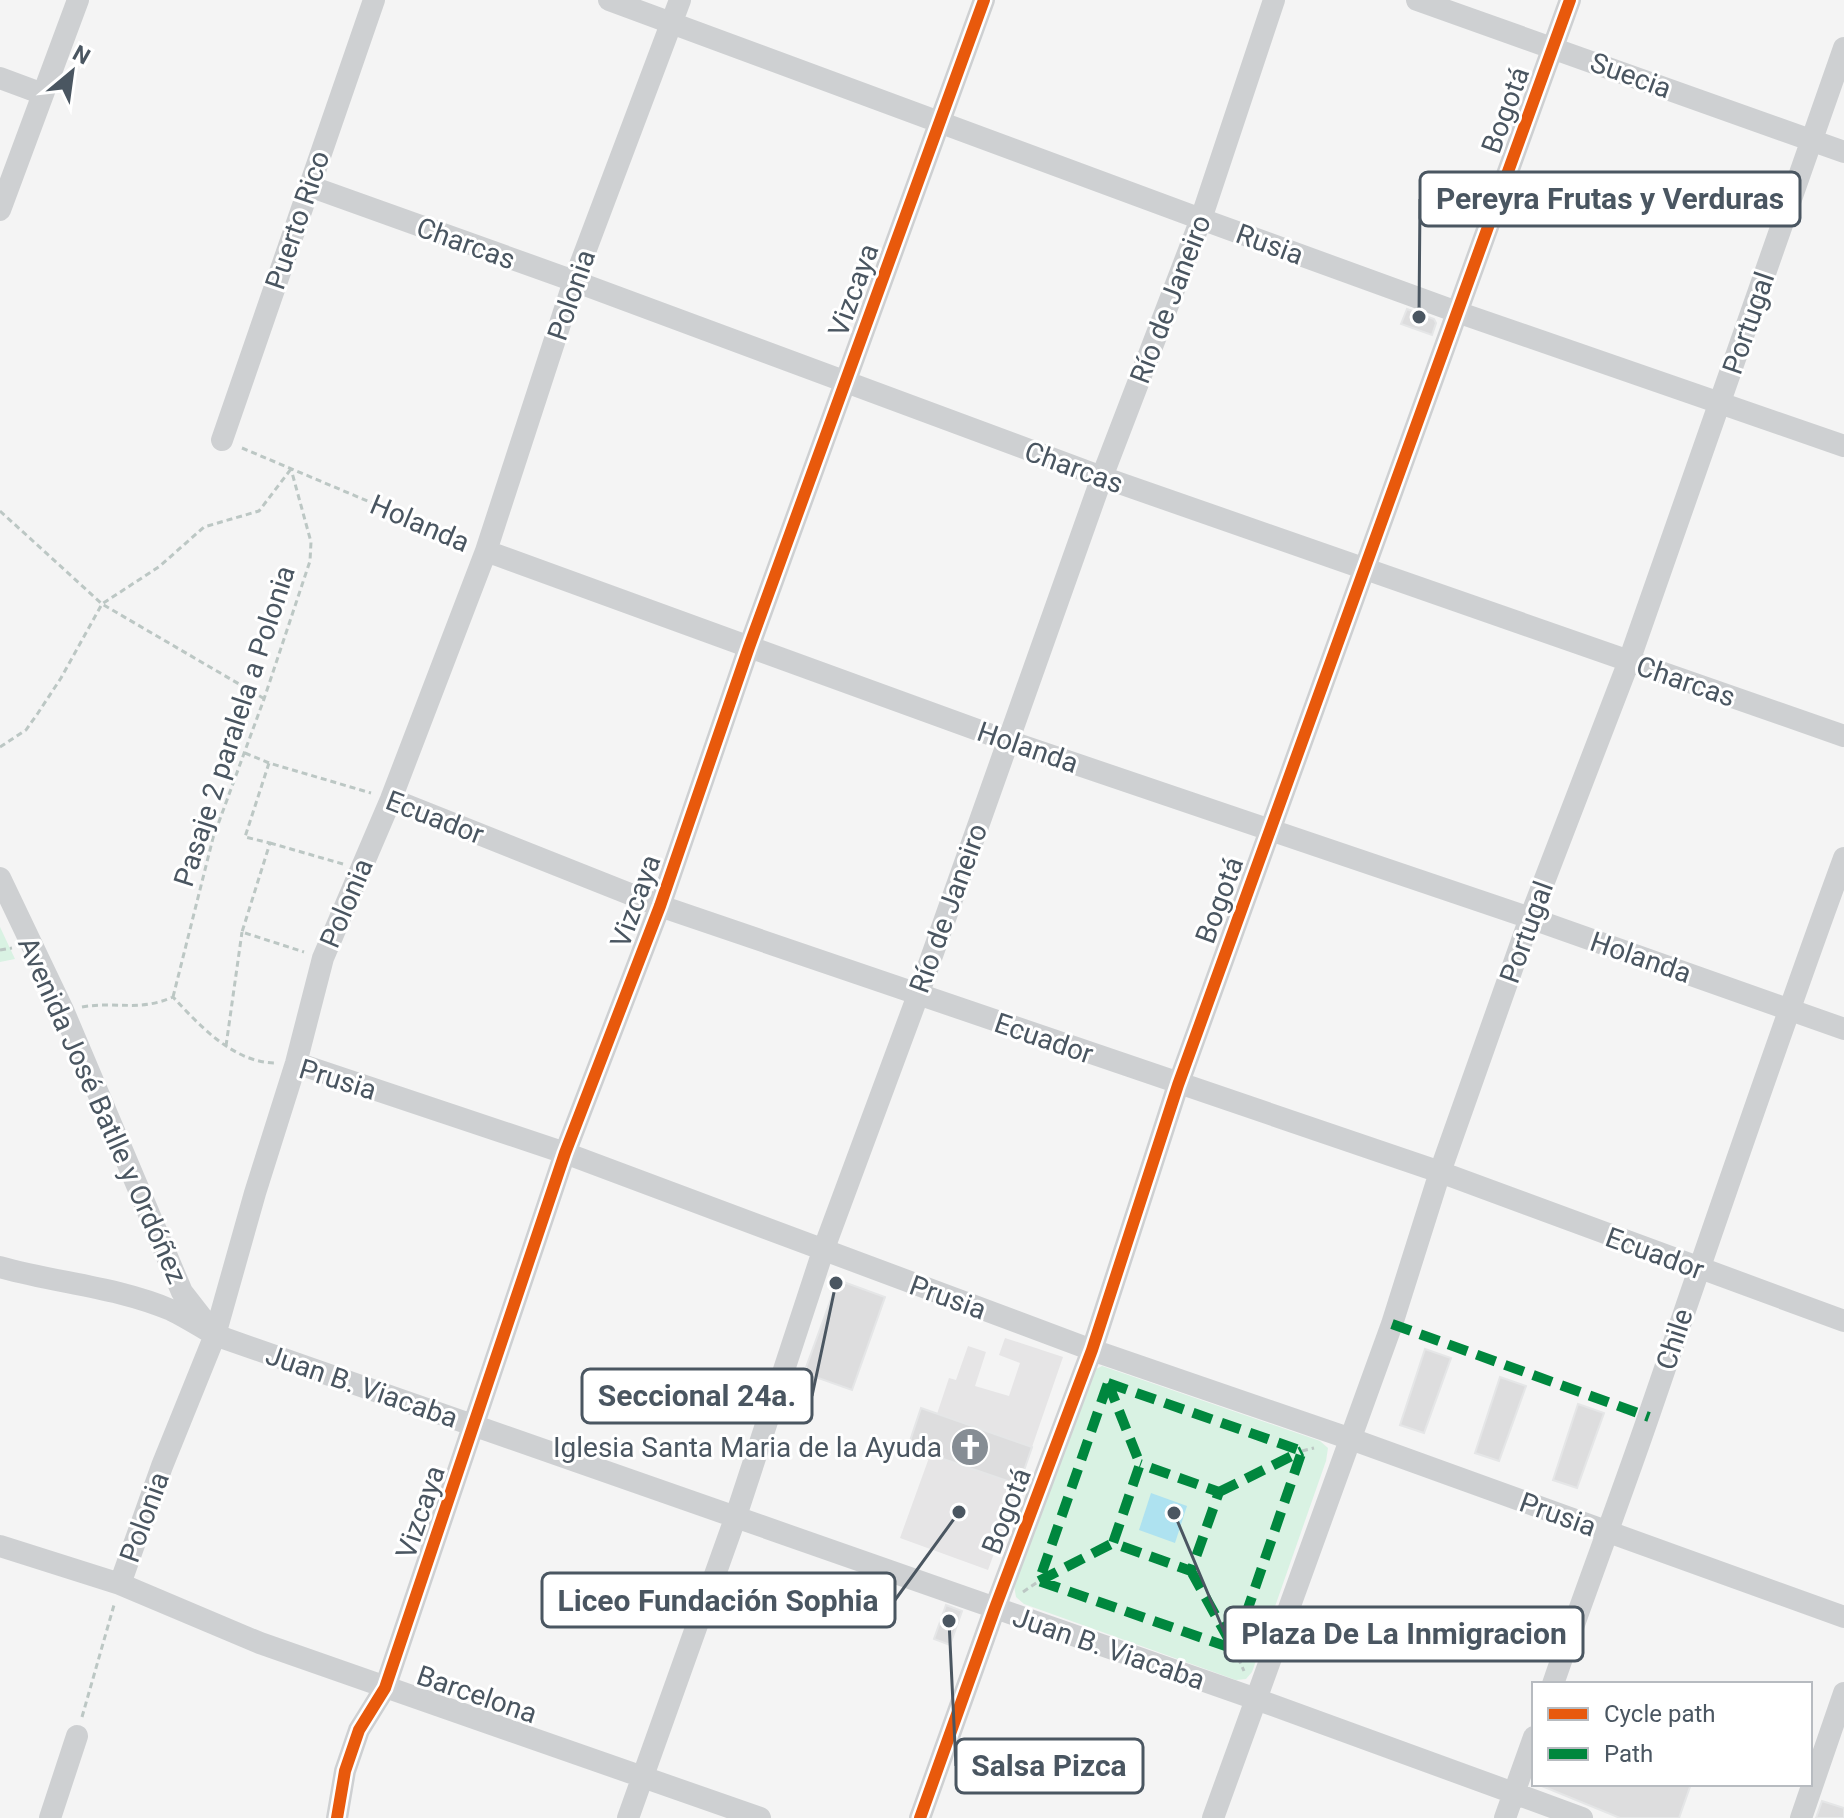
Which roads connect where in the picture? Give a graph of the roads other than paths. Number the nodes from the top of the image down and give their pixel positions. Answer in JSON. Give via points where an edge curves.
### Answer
{"nodes":[{"id":1,"x":78,"y":0,"type":"edge"},
{"id":2,"x":374,"y":0,"type":"edge"},
{"id":3,"x":609,"y":0,"type":"edge"},
{"id":4,"x":680,"y":0,"type":"edge"},
{"id":5,"x":984,"y":0,"type":"edge"},
{"id":6,"x":1274,"y":0,"type":"edge"},
{"id":7,"x":1417,"y":0,"type":"edge"},
{"id":8,"x":1570,"y":0,"type":"edge"},
{"id":9,"x":672,"y":23,"type":"junction"},
{"id":10,"x":1554,"y":47,"type":"junction"},
{"id":11,"x":1844,"y":48,"type":"edge"},
{"id":12,"x":0,"y":78,"type":"edge"},
{"id":13,"x":43,"y":94,"type":"junction"},
{"id":14,"x":940,"y":125,"type":"junction"},
{"id":15,"x":1812,"y":141,"type":"junction"},
{"id":16,"x":1844,"y":152,"type":"edge"},
{"id":17,"x":309,"y":186,"type":"junction"},
{"id":18,"x":0,"y":210,"type":"edge"},
{"id":19,"x":1201,"y":219,"type":"junction"},
{"id":20,"x":574,"y":281,"type":"junction"},
{"id":21,"x":1457,"y":312,"type":"junction"},
{"id":22,"x":845,"y":381,"type":"junction"},
{"id":23,"x":1720,"y":403,"type":"junction"},
{"id":24,"x":222,"y":440,"type":"road end"},
{"id":25,"x":1844,"y":446,"type":"edge"},
{"id":26,"x":1102,"y":477,"type":"junction"},
{"id":27,"x":486,"y":551,"type":"junction"},
{"id":28,"x":1363,"y":569,"type":"junction"},
{"id":29,"x":749,"y":647,"type":"junction"},
{"id":30,"x":1629,"y":661,"type":"junction"},
{"id":31,"x":1844,"y":736,"type":"edge"},
{"id":32,"x":1008,"y":741,"type":"junction"},
{"id":33,"x":391,"y":799,"type":"junction"},
{"id":34,"x":1270,"y":829,"type":"junction"},
{"id":35,"x":1844,"y":858,"type":"edge"},
{"id":36,"x":0,"y":878,"type":"edge"},
{"id":37,"x":660,"y":906,"type":"junction"},
{"id":38,"x":1530,"y":918,"type":"junction"},
{"id":39,"x":918,"y":995,"type":"junction"},
{"id":40,"x":1788,"y":1009,"type":"junction"},
{"id":41,"x":1844,"y":1029,"type":"edge"},
{"id":42,"x":296,"y":1063,"type":"junction"},
{"id":43,"x":1178,"y":1085,"type":"junction"},
{"id":44,"x":565,"y":1153,"type":"junction"},
{"id":45,"x":1440,"y":1172,"type":"junction"},
{"id":46,"x":823,"y":1251,"type":"junction"},
{"id":47,"x":0,"y":1267,"type":"edge"},
{"id":48,"x":1697,"y":1269,"type":"junction"},
{"id":49,"x":1844,"y":1321,"type":"edge"},
{"id":50,"x":215,"y":1335,"type":"junction"},
{"id":51,"x":1092,"y":1350,"type":"junction"},
{"id":52,"x":475,"y":1425,"type":"junction"},
{"id":53,"x":1351,"y":1439,"type":"junction"},
{"id":54,"x":736,"y":1516,"type":"junction"},
{"id":55,"x":1606,"y":1532,"type":"junction"},
{"id":56,"x":0,"y":1546,"type":"edge"},
{"id":57,"x":120,"y":1584,"type":"junction"},
{"id":58,"x":995,"y":1608,"type":"junction"},
{"id":59,"x":1844,"y":1617,"type":"edge"},
{"id":60,"x":1554,"y":1682,"type":"edge"},
{"id":61,"x":385,"y":1688,"type":"junction"},
{"id":62,"x":1844,"y":1693,"type":"edge"},
{"id":63,"x":1256,"y":1699,"type":"junction"},
{"id":64,"x":77,"y":1736,"type":"road end"},
{"id":65,"x":1532,"y":1743,"type":"edge"},
{"id":66,"x":644,"y":1776,"type":"junction"},
{"id":67,"x":1514,"y":1794,"type":"junction"},
{"id":68,"x":50,"y":1818,"type":"edge"},
{"id":69,"x":337,"y":1818,"type":"edge"},
{"id":70,"x":628,"y":1818,"type":"edge"},
{"id":71,"x":760,"y":1818,"type":"edge"},
{"id":72,"x":920,"y":1818,"type":"edge"},
{"id":73,"x":1213,"y":1818,"type":"edge"},
{"id":74,"x":1505,"y":1818,"type":"edge"},
{"id":75,"x":1582,"y":1818,"type":"edge"},
{"id":76,"x":1801,"y":1818,"type":"edge"}],
"edges":[{"from":1,"to":13,"type":"street"},
{"from":2,"to":17,"type":"street","name":"Puerto Rico"},
{"from":3,"to":9,"type":"street","name":"Rusia"},
{"from":4,"to":9,"type":"street","name":"Polonia"},
{"from":5,"to":14,"type":"street","name":"Vizcaya"},
{"from":6,"to":19,"type":"street","name":"Río de Janeiro"},
{"from":7,"to":10,"type":"street","name":"Suecia"},
{"from":8,"to":10,"type":"street","name":"Bogotá"},
{"from":9,"to":14,"type":"street","name":"Rusia"},
{"from":9,"to":20,"type":"street","name":"Polonia"},
{"from":10,"to":15,"type":"street","name":"Suecia"},
{"from":10,"to":21,"type":"street","name":"Bogotá"},
{"from":11,"to":15,"type":"street","name":"Portugal"},
{"from":12,"to":13,"type":"street"},
{"from":13,"to":18,"type":"street"},
{"from":14,"to":19,"type":"street","name":"Rusia"},
{"from":14,"to":22,"type":"street","name":"Vizcaya"},
{"from":15,"to":16,"type":"street","name":"Suecia"},
{"from":15,"to":23,"type":"street","name":"Portugal"},
{"from":17,"to":20,"type":"street","name":"Charcas"},
{"from":17,"to":24,"type":"street","name":"Puerto Rico"},
{"from":19,"to":21,"type":"street","name":"Rusia"},
{"from":19,"to":26,"type":"street","name":"Río de Janeiro"},
{"from":20,"to":22,"type":"street","name":"Charcas"},
{"from":20,"to":27,"type":"street","name":"Polonia"},
{"from":21,"to":23,"type":"street","name":"Rusia"},
{"from":21,"to":28,"type":"street","name":"Bogotá"},
{"from":22,"to":26,"type":"street","name":"Charcas"},
{"from":22,"to":29,"type":"street","name":"Vizcaya"},
{"from":23,"to":25,"type":"street","name":"Rusia"},
{"from":23,"to":30,"type":"street","name":"Portugal"},
{"from":26,"to":28,"type":"street","name":"Charcas"},
{"from":26,"to":32,"type":"street","name":"Río de Janeiro"},
{"from":27,"to":29,"type":"street","name":"Holanda"},
{"from":27,"to":33,"type":"street","name":"Polonia"},
{"from":28,"to":30,"type":"street","name":"Charcas"},
{"from":28,"to":34,"type":"street","name":"Bogotá"},
{"from":29,"to":32,"type":"street","name":"Holanda"},
{"from":29,"to":37,"type":"street","name":"Vizcaya"},
{"from":30,"to":31,"type":"street","name":"Charcas"},
{"from":30,"to":38,"type":"street","name":"Portugal"},
{"from":32,"to":34,"type":"street","name":"Holanda"},
{"from":32,"to":39,"type":"street","name":"Río de Janeiro"},
{"from":33,"to":37,"type":"street","name":"Ecuador"},
{"from":33,"to":42,"type":"street","name":"Polonia","via":[[323,958]]},
{"from":34,"to":38,"type":"street","name":"Holanda"},
{"from":34,"to":43,"type":"street","name":"Bogotá"},
{"from":35,"to":40,"type":"street","name":"Chile"},
{"from":36,"to":50,"type":"street","name":"Avenida José Batlle y Ordóñez","via":[[63,1010],[182,1292]]},
{"from":37,"to":39,"type":"street","name":"Ecuador"},
{"from":37,"to":44,"type":"street","name":"Vizcaya"},
{"from":38,"to":40,"type":"street","name":"Holanda"},
{"from":38,"to":45,"type":"street","name":"Portugal"},
{"from":39,"to":43,"type":"street","name":"Ecuador"},
{"from":39,"to":46,"type":"street","name":"Río de Janeiro"},
{"from":40,"to":41,"type":"street","name":"Holanda"},
{"from":40,"to":48,"type":"street","name":"Chile"},
{"from":42,"to":44,"type":"street","name":"Prusia"},
{"from":42,"to":50,"type":"street","name":"Polonia"},
{"from":43,"to":45,"type":"street","name":"Ecuador"},
{"from":43,"to":51,"type":"street","name":"Bogotá"},
{"from":44,"to":46,"type":"street","name":"Prusia"},
{"from":44,"to":52,"type":"street","name":"Vizcaya"},
{"from":45,"to":48,"type":"street","name":"Ecuador"},
{"from":45,"to":53,"type":"street","name":"Portugal"},
{"from":46,"to":51,"type":"street","name":"Prusia"},
{"from":46,"to":54,"type":"street","name":"Río de Janeiro"},
{"from":47,"to":50,"type":"street","name":"Juan B. Viacaba","via":[[97,1287],[171,1310]]},
{"from":48,"to":49,"type":"street","name":"Ecuador"},
{"from":48,"to":55,"type":"street","name":"Chile"},
{"from":50,"to":52,"type":"street","name":"Juan B. Viacaba"},
{"from":50,"to":57,"type":"street","name":"Polonia"},
{"from":51,"to":53,"type":"street","name":"Prusia"},
{"from":51,"to":58,"type":"street","name":"Bogotá"},
{"from":52,"to":54,"type":"street","name":"Juan B. Viacaba"},
{"from":52,"to":61,"type":"street","name":"Vizcaya"},
{"from":53,"to":55,"type":"street","name":"Prusia"},
{"from":53,"to":63,"type":"street","name":"Portugal"},
{"from":54,"to":58,"type":"street","name":"Juan B. Viacaba"},
{"from":54,"to":66,"type":"street","name":"Río de Janeiro"},
{"from":55,"to":59,"type":"street","name":"Prusia"},
{"from":55,"to":60,"type":"street","name":"Chile"},
{"from":56,"to":57,"type":"street","name":"Barcelona"},
{"from":57,"to":61,"type":"street","name":"Barcelona"},
{"from":58,"to":63,"type":"street","name":"Juan B. Viacaba"},
{"from":58,"to":72,"type":"street","name":"Bogotá"},
{"from":61,"to":66,"type":"street","name":"Barcelona"},
{"from":61,"to":69,"type":"street","name":"Vizcaya","via":[[359,1730]]},
{"from":62,"to":76,"type":"street"},
{"from":63,"to":67,"type":"street","name":"Juan B. Viacaba"},
{"from":63,"to":73,"type":"street","name":"Portugal"},
{"from":64,"to":68,"type":"street"},
{"from":65,"to":67,"type":"street"},
{"from":66,"to":70,"type":"street","name":"Río de Janeiro"},
{"from":66,"to":71,"type":"street","name":"Barcelona"},
{"from":67,"to":74,"type":"street"},
{"from":67,"to":75,"type":"street","name":"Juan B. Viacaba"}]}
